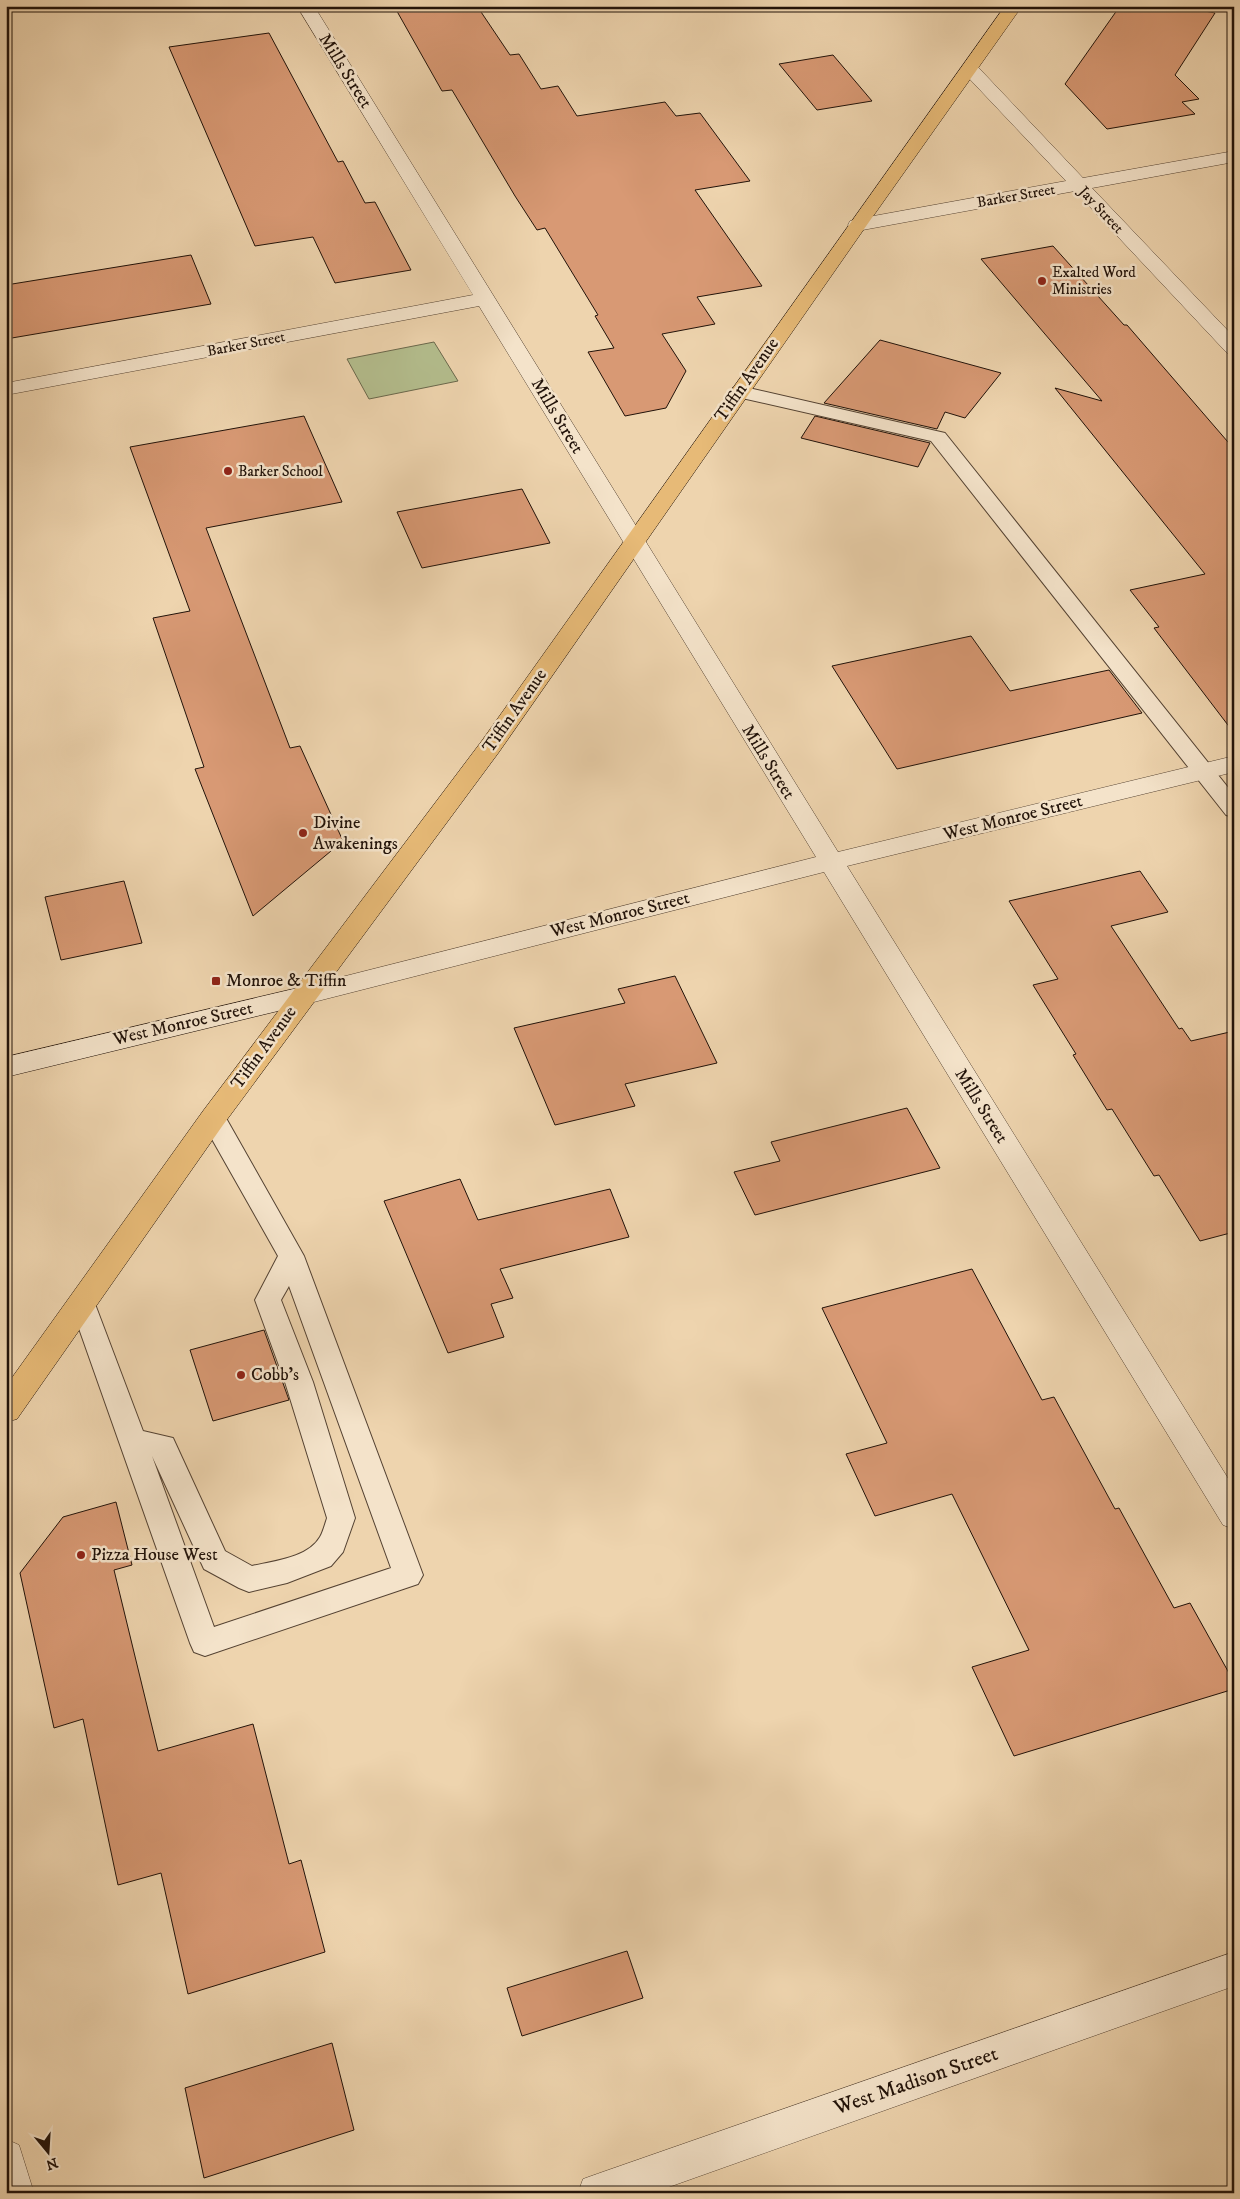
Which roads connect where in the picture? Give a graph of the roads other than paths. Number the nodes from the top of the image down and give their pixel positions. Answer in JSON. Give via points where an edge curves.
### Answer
{"nodes":[{"id":1,"x":305,"y":6,"type":"edge"},
{"id":2,"x":1014,"y":6,"type":"edge"},
{"id":3,"x":970,"y":69,"type":"junction"},
{"id":4,"x":1234,"y":156,"type":"edge"},
{"id":5,"x":1078,"y":185,"type":"junction"},
{"id":6,"x":857,"y":225,"type":"junction"},
{"id":7,"x":485,"y":299,"type":"junction"},
{"id":8,"x":1234,"y":349,"type":"edge"},
{"id":9,"x":6,"y":389,"type":"edge"},
{"id":10,"x":740,"y":392,"type":"junction"},
{"id":11,"x":633,"y":542,"type":"junction"},
{"id":12,"x":1234,"y":764,"type":"edge"},
{"id":13,"x":1202,"y":772,"type":"junction"},
{"id":14,"x":1234,"y":810,"type":"edge"},
{"id":15,"x":830,"y":862,"type":"junction"},
{"id":16,"x":302,"y":996,"type":"junction"},
{"id":17,"x":6,"y":1067,"type":"edge"},
{"id":18,"x":213,"y":1118,"type":"junction"},
{"id":19,"x":291,"y":1256,"type":"junction"},
{"id":20,"x":82,"y":1303,"type":"junction"},
{"id":21,"x":6,"y":1410,"type":"edge"},
{"id":22,"x":132,"y":1441,"type":"junction"},
{"id":23,"x":1234,"y":1516,"type":"edge"},
{"id":24,"x":1234,"y":1969,"type":"edge"},
{"id":25,"x":6,"y":2158,"type":"edge"},
{"id":26,"x":15,"y":2193,"type":"edge"},
{"id":27,"x":597,"y":2193,"type":"edge"}],
"edges":[{"from":1,"to":7,"type":"street","name":"Mills Street"},
{"from":2,"to":3,"type":"main road","name":"Tiffin Avenue"},
{"from":3,"to":5,"type":"street","name":"Jay Street"},
{"from":3,"to":6,"type":"main road","name":"Tiffin Avenue"},
{"from":4,"to":5,"type":"street","name":"Barker Street"},
{"from":5,"to":6,"type":"street","name":"Barker Street"},
{"from":5,"to":8,"type":"street","name":"Jay Street"},
{"from":6,"to":10,"type":"main road","name":"Tiffin Avenue"},
{"from":7,"to":9,"type":"street","name":"Barker Street"},
{"from":7,"to":11,"type":"street","name":"Mills Street"},
{"from":10,"to":11,"type":"main road","name":"Tiffin Avenue"},
{"from":10,"to":13,"type":"lane","via":[[938,437]]},
{"from":11,"to":15,"type":"street","name":"Mills Street"},
{"from":11,"to":16,"type":"main road","name":"Tiffin Avenue","via":[[490,747]]},
{"from":12,"to":13,"type":"street","name":"West Monroe Street"},
{"from":13,"to":14,"type":"lane"},
{"from":13,"to":15,"type":"street","name":"West Monroe Street"},
{"from":15,"to":16,"type":"street","name":"West Monroe Street"},
{"from":15,"to":23,"type":"street","name":"Mills Street"},
{"from":16,"to":17,"type":"street","name":"West Monroe Street"},
{"from":16,"to":18,"type":"main road","name":"Tiffin Avenue"},
{"from":18,"to":19,"type":"lane"},
{"from":18,"to":20,"type":"main road","name":"Tiffin Avenue"},
{"from":19,"to":22,"type":"lane","via":[[268,1300],[299,1382],[341,1518],[333,1544],[321,1557],[287,1571],[249,1579],[214,1560],[162,1446]]},
{"from":19,"to":22,"type":"lane","via":[[408,1575],[204,1644]]},
{"from":20,"to":21,"type":"main road","name":"Tiffin Avenue"},
{"from":20,"to":22,"type":"lane"},
{"from":24,"to":27,"type":"street","name":"West Madison Street"},
{"from":25,"to":26,"type":"street"}]}
